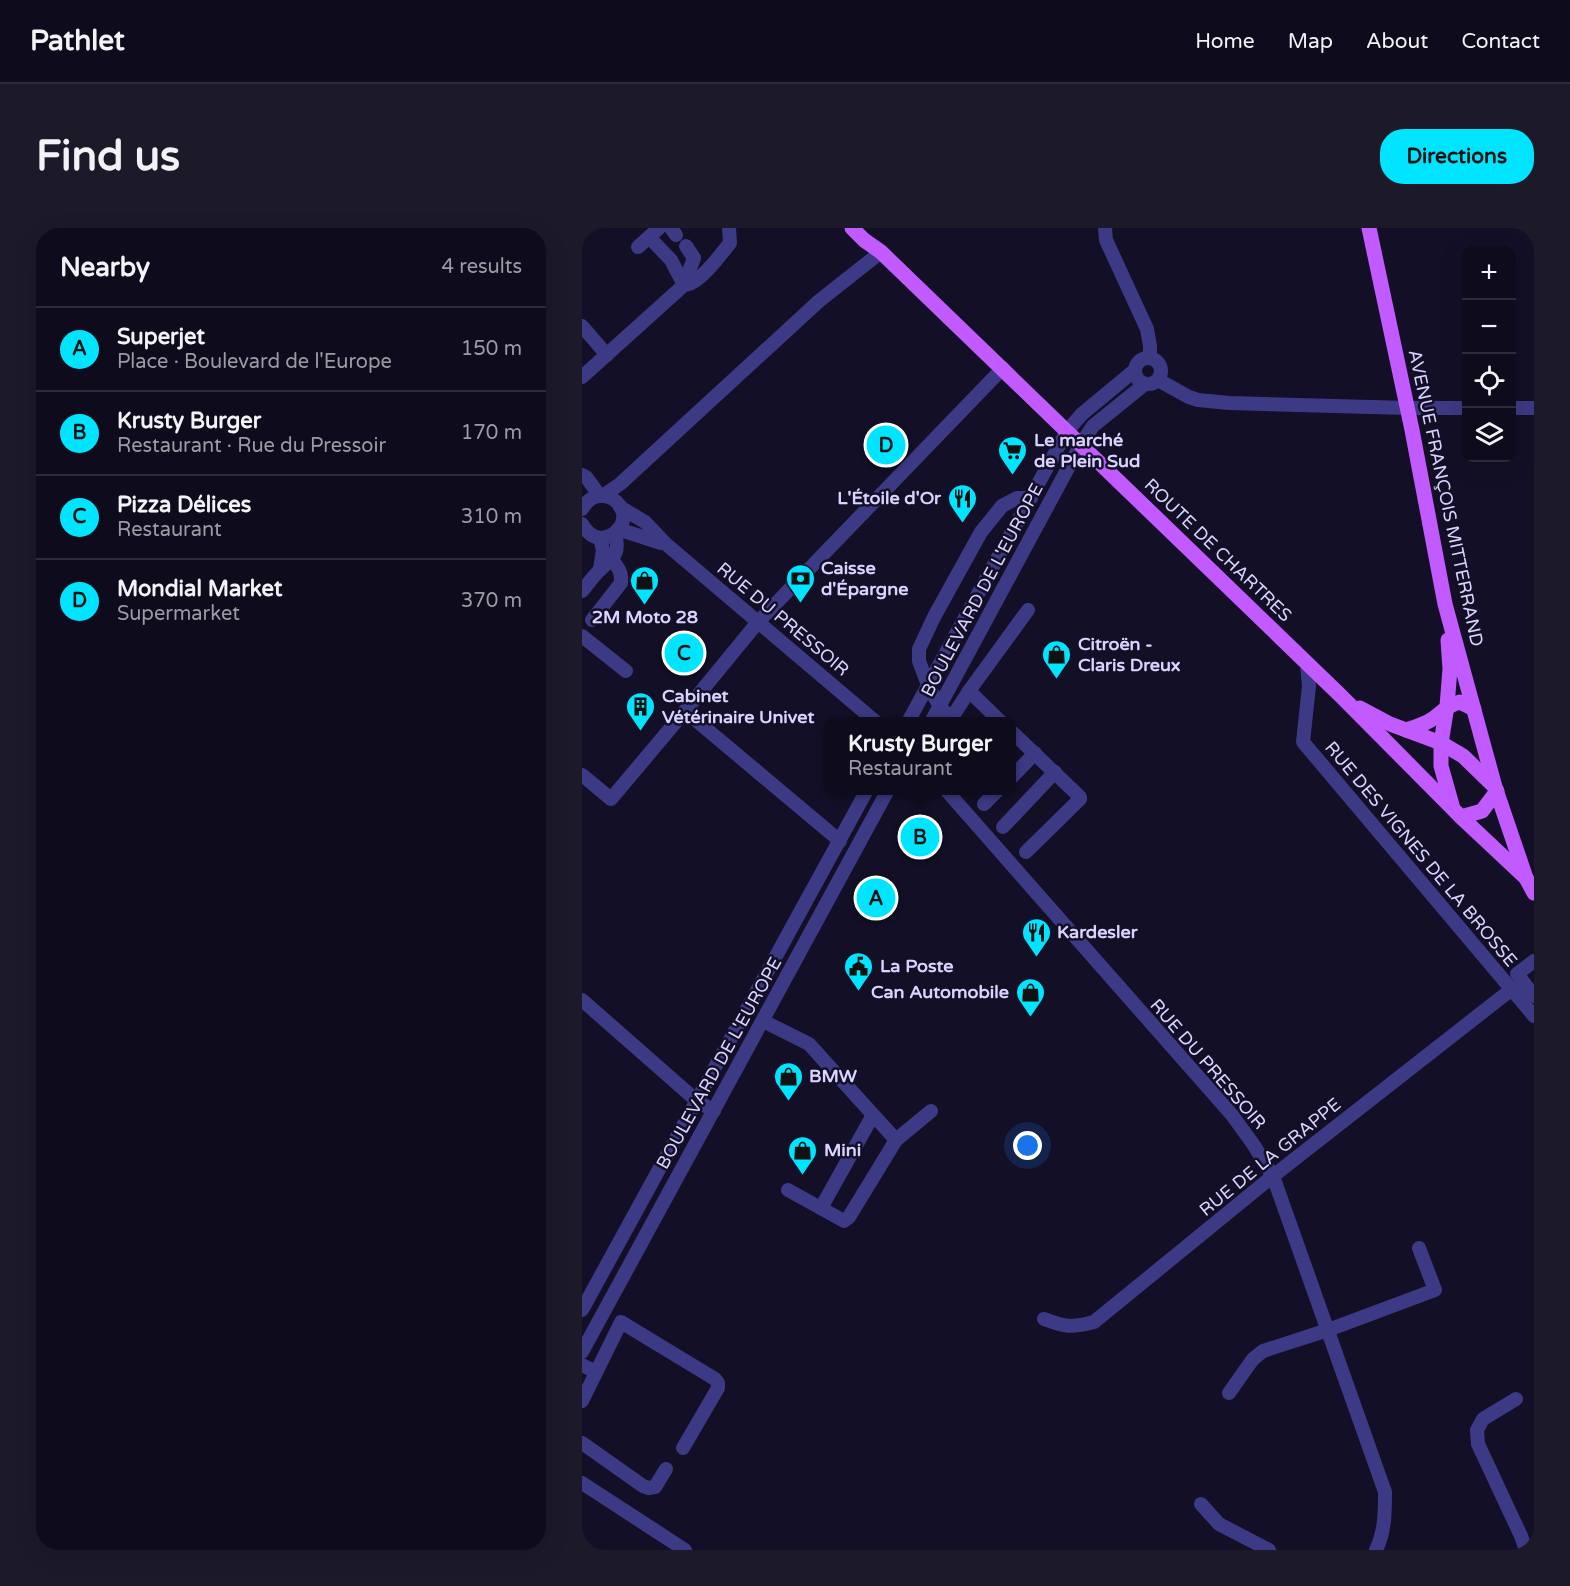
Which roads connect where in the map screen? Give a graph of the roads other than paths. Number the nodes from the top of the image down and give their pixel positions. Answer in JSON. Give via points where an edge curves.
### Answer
{"nodes":[{"id":1,"x":729,"y":228,"type":"edge"},
{"id":2,"x":852,"y":228,"type":"edge"},
{"id":3,"x":863,"y":228,"type":"edge"},
{"id":4,"x":1105,"y":228,"type":"edge"},
{"id":5,"x":1369,"y":228,"type":"edge"},
{"id":6,"x":654,"y":233,"type":"edge"},
{"id":7,"x":686,"y":246,"type":"dead end"},
{"id":8,"x":638,"y":248,"type":"dead end"},
{"id":9,"x":881,"y":252,"type":"junction"},
{"id":10,"x":684,"y":285,"type":"junction"},
{"id":11,"x":582,"y":326,"type":"edge"},
{"id":12,"x":607,"y":355,"type":"junction"},
{"id":13,"x":1150,"y":358,"type":"junction"},
{"id":14,"x":1003,"y":368,"type":"junction"},
{"id":15,"x":1135,"y":370,"type":"junction"},
{"id":16,"x":582,"y":377,"type":"edge"},
{"id":17,"x":1151,"y":382,"type":"junction"},
{"id":18,"x":1408,"y":408,"type":"junction"},
{"id":19,"x":1462,"y":408,"type":"edge"},
{"id":20,"x":1516,"y":408,"type":"edge"},
{"id":21,"x":1534,"y":408,"type":"edge"},
{"id":22,"x":1067,"y":431,"type":"junction"},
{"id":23,"x":1081,"y":444,"type":"junction"},
{"id":24,"x":582,"y":475,"type":"edge"},
{"id":25,"x":1031,"y":498,"type":"junction"},
{"id":26,"x":610,"y":500,"type":"junction"},
{"id":27,"x":583,"y":505,"type":"edge"},
{"id":28,"x":582,"y":524,"type":"edge"},
{"id":29,"x":1016,"y":524,"type":"junction"},
{"id":30,"x":617,"y":531,"type":"junction"},
{"id":31,"x":1033,"y":534,"type":"junction"},
{"id":32,"x":600,"y":538,"type":"junction"},
{"id":33,"x":666,"y":544,"type":"junction"},
{"id":34,"x":612,"y":560,"type":"junction"},
{"id":35,"x":600,"y":569,"type":"junction"},
{"id":36,"x":582,"y":591,"type":"edge"},
{"id":37,"x":1446,"y":604,"type":"junction"},
{"id":38,"x":1029,"y":610,"type":"dead end"},
{"id":39,"x":587,"y":616,"type":"edge"},
{"id":40,"x":758,"y":622,"type":"junction"},
{"id":41,"x":582,"y":635,"type":"edge"},
{"id":42,"x":1307,"y":664,"type":"junction"},
{"id":43,"x":626,"y":671,"type":"dead end"},
{"id":44,"x":928,"y":685,"type":"junction"},
{"id":45,"x":969,"y":691,"type":"junction"},
{"id":46,"x":1341,"y":696,"type":"junction"},
{"id":47,"x":1447,"y":706,"type":"junction"},
{"id":48,"x":940,"y":707,"type":"junction"},
{"id":49,"x":1474,"y":709,"type":"junction"},
{"id":50,"x":685,"y":711,"type":"junction"},
{"id":51,"x":870,"y":717,"type":"edge"},
{"id":52,"x":907,"y":717,"type":"edge"},
{"id":53,"x":934,"y":717,"type":"edge"},
{"id":54,"x":949,"y":717,"type":"edge"},
{"id":55,"x":954,"y":717,"type":"edge"},
{"id":56,"x":996,"y":717,"type":"edge"},
{"id":57,"x":1406,"y":730,"type":"junction"},
{"id":58,"x":1016,"y":736,"type":"edge"},
{"id":59,"x":1441,"y":743,"type":"junction"},
{"id":60,"x":1035,"y":753,"type":"junction"},
{"id":61,"x":1016,"y":772,"type":"edge"},
{"id":62,"x":1055,"y":772,"type":"junction"},
{"id":63,"x":582,"y":775,"type":"edge"},
{"id":64,"x":1496,"y":789,"type":"junction"},
{"id":65,"x":864,"y":795,"type":"edge"},
{"id":66,"x":885,"y":795,"type":"edge"},
{"id":67,"x":950,"y":795,"type":"edge"},
{"id":68,"x":993,"y":795,"type":"edge"},
{"id":69,"x":984,"y":804,"type":"dead end"},
{"id":70,"x":1457,"y":813,"type":"junction"},
{"id":71,"x":1003,"y":827,"type":"dead end"},
{"id":72,"x":840,"y":841,"type":"junction"},
{"id":73,"x":1026,"y":852,"type":"dead end"},
{"id":74,"x":1526,"y":878,"type":"junction"},
{"id":75,"x":1534,"y":894,"type":"edge"},
{"id":76,"x":1534,"y":961,"type":"edge"},
{"id":77,"x":1534,"y":971,"type":"edge"},
{"id":78,"x":1517,"y":985,"type":"junction"},
{"id":79,"x":1533,"y":993,"type":"edge"},
{"id":80,"x":582,"y":1000,"type":"edge"},
{"id":81,"x":1534,"y":1016,"type":"edge"},
{"id":82,"x":763,"y":1021,"type":"junction"},
{"id":83,"x":697,"y":1101,"type":"junction"},
{"id":84,"x":714,"y":1111,"type":"junction"},
{"id":85,"x":931,"y":1111,"type":"dead end"},
{"id":86,"x":873,"y":1115,"type":"junction"},
{"id":87,"x":896,"y":1140,"type":"junction"},
{"id":88,"x":1273,"y":1176,"type":"junction"},
{"id":89,"x":788,"y":1190,"type":"dead end"},
{"id":90,"x":820,"y":1208,"type":"junction"},
{"id":91,"x":1419,"y":1248,"type":"dead end"},
{"id":92,"x":582,"y":1310,"type":"edge"},
{"id":93,"x":1044,"y":1319,"type":"dead end"},
{"id":94,"x":1328,"y":1330,"type":"junction"},
{"id":95,"x":582,"y":1352,"type":"edge"},
{"id":96,"x":582,"y":1365,"type":"edge"},
{"id":97,"x":596,"y":1372,"type":"junction"},
{"id":98,"x":1229,"y":1393,"type":"dead end"},
{"id":99,"x":1516,"y":1399,"type":"dead end"},
{"id":100,"x":582,"y":1401,"type":"edge"},
{"id":101,"x":582,"y":1443,"type":"edge"},
{"id":102,"x":683,"y":1448,"type":"dead end"},
{"id":103,"x":666,"y":1469,"type":"dead end"},
{"id":104,"x":582,"y":1483,"type":"edge"},
{"id":105,"x":1201,"y":1504,"type":"dead end"},
{"id":106,"x":1534,"y":1546,"type":"edge"},
{"id":107,"x":685,"y":1550,"type":"edge"},
{"id":108,"x":1269,"y":1550,"type":"edge"},
{"id":109,"x":1376,"y":1550,"type":"edge"},
{"id":110,"x":1528,"y":1550,"type":"edge"}],
"edges":[{"from":1,"to":10,"type":"street","via":[[730,243],[709,269]]},
{"from":2,"to":9,"type":"main road","name":"ROUTE DE CHARTRES"},
{"from":3,"to":9,"type":"main road","name":"ROUTE DE CHARTRES"},
{"from":4,"to":13,"type":"street","via":[[1106,240],[1147,328]]},
{"from":5,"to":18,"type":"main road","name":"AVENUE FRANÇOIS MITTERRAND"},
{"from":6,"to":8,"type":"street"},
{"from":6,"to":10,"type":"street"},
{"from":7,"to":10,"type":"street","via":[[694,258]]},
{"from":9,"to":14,"type":"main road","name":"ROUTE DE CHARTRES"},
{"from":9,"to":26,"type":"street","via":[[819,301],[620,484]]},
{"from":10,"to":12,"type":"street"},
{"from":11,"to":12,"type":"street"},
{"from":12,"to":16,"type":"street"},
{"from":13,"to":15,"type":"street","via":[[1142,360]]},
{"from":13,"to":17,"type":"street","via":[[1161,369]]},
{"from":14,"to":22,"type":"main road","name":"ROUTE DE CHARTRES"},
{"from":14,"to":40,"type":"street"},
{"from":15,"to":17,"type":"street","via":[[1138,380]]},
{"from":15,"to":22,"type":"street","name":"BOULEVARD DE L'EUROPE"},
{"from":17,"to":18,"type":"street","via":[[1198,400]]},
{"from":17,"to":23,"type":"street","name":"BOULEVARD DE L'EUROPE","via":[[1093,426]]},
{"from":18,"to":19,"type":"street"},
{"from":18,"to":37,"type":"main road","name":"AVENUE FRANÇOIS MITTERRAND"},
{"from":20,"to":21,"type":"street"},
{"from":22,"to":23,"type":"main road","name":"ROUTE DE CHARTRES"},
{"from":22,"to":25,"type":"street","name":"BOULEVARD DE L'EUROPE"},
{"from":23,"to":31,"type":"street","name":"BOULEVARD DE L'EUROPE"},
{"from":23,"to":42,"type":"main road","name":"ROUTE DE CHARTRES"},
{"from":24,"to":26,"type":"street","name":"RUE DU PRESSOIR"},
{"from":25,"to":29,"type":"street","name":"BOULEVARD DE L'EUROPE"},
{"from":25,"to":44,"type":"street","via":[[1017,498],[1002,506],[981,532],[934,617],[919,649]]},
{"from":26,"to":27,"type":"street","via":[[591,498]]},
{"from":26,"to":30,"type":"street","via":[[622,514]]},
{"from":26,"to":33,"type":"street","name":"RUE DU PRESSOIR","via":[[645,522]]},
{"from":28,"to":32,"type":"street","via":[[588,533]]},
{"from":29,"to":31,"type":"street"},
{"from":29,"to":44,"type":"street","name":"BOULEVARD DE L'EUROPE"},
{"from":30,"to":32,"type":"street"},
{"from":30,"to":33,"type":"street","name":"RUE DU PRESSOIR"},
{"from":30,"to":34,"type":"street","via":[[618,544]]},
{"from":31,"to":48,"type":"street","name":"BOULEVARD DE L'EUROPE"},
{"from":32,"to":35,"type":"street"},
{"from":33,"to":40,"type":"street","name":"RUE DU PRESSOIR"},
{"from":34,"to":35,"type":"street"},
{"from":34,"to":39,"type":"street","via":[[622,576],[621,583]]},
{"from":35,"to":36,"type":"street"},
{"from":37,"to":47,"type":"main road","via":[[1450,669]]},
{"from":37,"to":49,"type":"main road","name":"AVENUE FRANÇOIS MITTERRAND"},
{"from":38,"to":45,"type":"street"},
{"from":39,"to":41,"type":"street"},
{"from":40,"to":50,"type":"street"},
{"from":40,"to":51,"type":"street","name":"RUE DU PRESSOIR"},
{"from":41,"to":43,"type":"street"},
{"from":42,"to":46,"type":"main road","name":"ROUTE DE CHARTRES"},
{"from":42,"to":78,"type":"street","name":"RUE DES VIGNES DE LA BROSSE","via":[[1309,686],[1303,742]]},
{"from":44,"to":48,"type":"street"},
{"from":44,"to":52,"type":"street","name":"BOULEVARD DE L'EUROPE"},
{"from":45,"to":55,"type":"street"},
{"from":45,"to":56,"type":"street"},
{"from":46,"to":57,"type":"main road"},
{"from":46,"to":70,"type":"main road","name":"ROUTE DE CHARTRES"},
{"from":47,"to":49,"type":"main road","via":[[1460,702]]},
{"from":47,"to":57,"type":"main road","via":[[1433,719]]},
{"from":47,"to":59,"type":"main road"},
{"from":48,"to":53,"type":"street","name":"BOULEVARD DE L'EUROPE"},
{"from":48,"to":54,"type":"street"},
{"from":49,"to":64,"type":"main road","name":"AVENUE FRANÇOIS MITTERRAND"},
{"from":50,"to":63,"type":"street","via":[[611,799]]},
{"from":50,"to":72,"type":"street"},
{"from":57,"to":59,"type":"main road"},
{"from":58,"to":60,"type":"street"},
{"from":59,"to":64,"type":"main road","via":[[1463,756]]},
{"from":59,"to":70,"type":"main road","via":[[1441,766]]},
{"from":60,"to":61,"type":"street"},
{"from":60,"to":62,"type":"street"},
{"from":62,"to":71,"type":"street"},
{"from":62,"to":73,"type":"street","via":[[1080,799]]},
{"from":64,"to":70,"type":"main road","via":[[1482,811]]},
{"from":64,"to":74,"type":"main road","name":"AVENUE FRANÇOIS MITTERRAND"},
{"from":65,"to":72,"type":"street","name":"BOULEVARD DE L'EUROPE"},
{"from":66,"to":82,"type":"street","name":"BOULEVARD DE L'EUROPE"},
{"from":67,"to":88,"type":"street","name":"RUE DU PRESSOIR","via":[[1232,1115]]},
{"from":68,"to":69,"type":"street"},
{"from":70,"to":74,"type":"main road","name":"ROUTE DE CHARTRES"},
{"from":72,"to":83,"type":"street","name":"BOULEVARD DE L'EUROPE"},
{"from":74,"to":75,"type":"main road"},
{"from":76,"to":78,"type":"street","via":[[1517,974]]},
{"from":77,"to":78,"type":"street","name":"RUE DE LA GRAPPE"},
{"from":78,"to":79,"type":"street"},
{"from":78,"to":81,"type":"street","name":"RUE DES VIGNES DE LA BROSSE"},
{"from":78,"to":88,"type":"street","name":"RUE DE LA GRAPPE"},
{"from":80,"to":83,"type":"street"},
{"from":82,"to":84,"type":"street","name":"BOULEVARD DE L'EUROPE"},
{"from":82,"to":86,"type":"street","via":[[809,1044]]},
{"from":83,"to":84,"type":"street"},
{"from":83,"to":92,"type":"street","name":"BOULEVARD DE L'EUROPE"},
{"from":84,"to":95,"type":"street","name":"BOULEVARD DE L'EUROPE"},
{"from":85,"to":87,"type":"street"},
{"from":86,"to":87,"type":"street"},
{"from":86,"to":90,"type":"street"},
{"from":87,"to":90,"type":"street","via":[[849,1217],[844,1221]]},
{"from":88,"to":93,"type":"street","name":"RUE DE LA GRAPPE","via":[[1094,1322],[1063,1326]]},
{"from":88,"to":94,"type":"street","name":"RUE DU PRESSOIR"},
{"from":89,"to":90,"type":"street"},
{"from":91,"to":94,"type":"street","via":[[1435,1290]]},
{"from":94,"to":98,"type":"street","via":[[1263,1351]]},
{"from":94,"to":109,"type":"street","name":"RUE DU PRESSOIR","via":[[1385,1492],[1382,1537]]},
{"from":96,"to":97,"type":"street"},
{"from":97,"to":100,"type":"street"},
{"from":97,"to":102,"type":"street","via":[[621,1322],[715,1379],[718,1388]]},
{"from":99,"to":110,"type":"street","via":[[1483,1419],[1477,1430],[1478,1444]]},
{"from":101,"to":103,"type":"street","via":[[649,1488],[655,1487]]},
{"from":104,"to":107,"type":"street"},
{"from":105,"to":108,"type":"street","via":[[1219,1524]]},
{"from":106,"to":110,"type":"street"}]}
